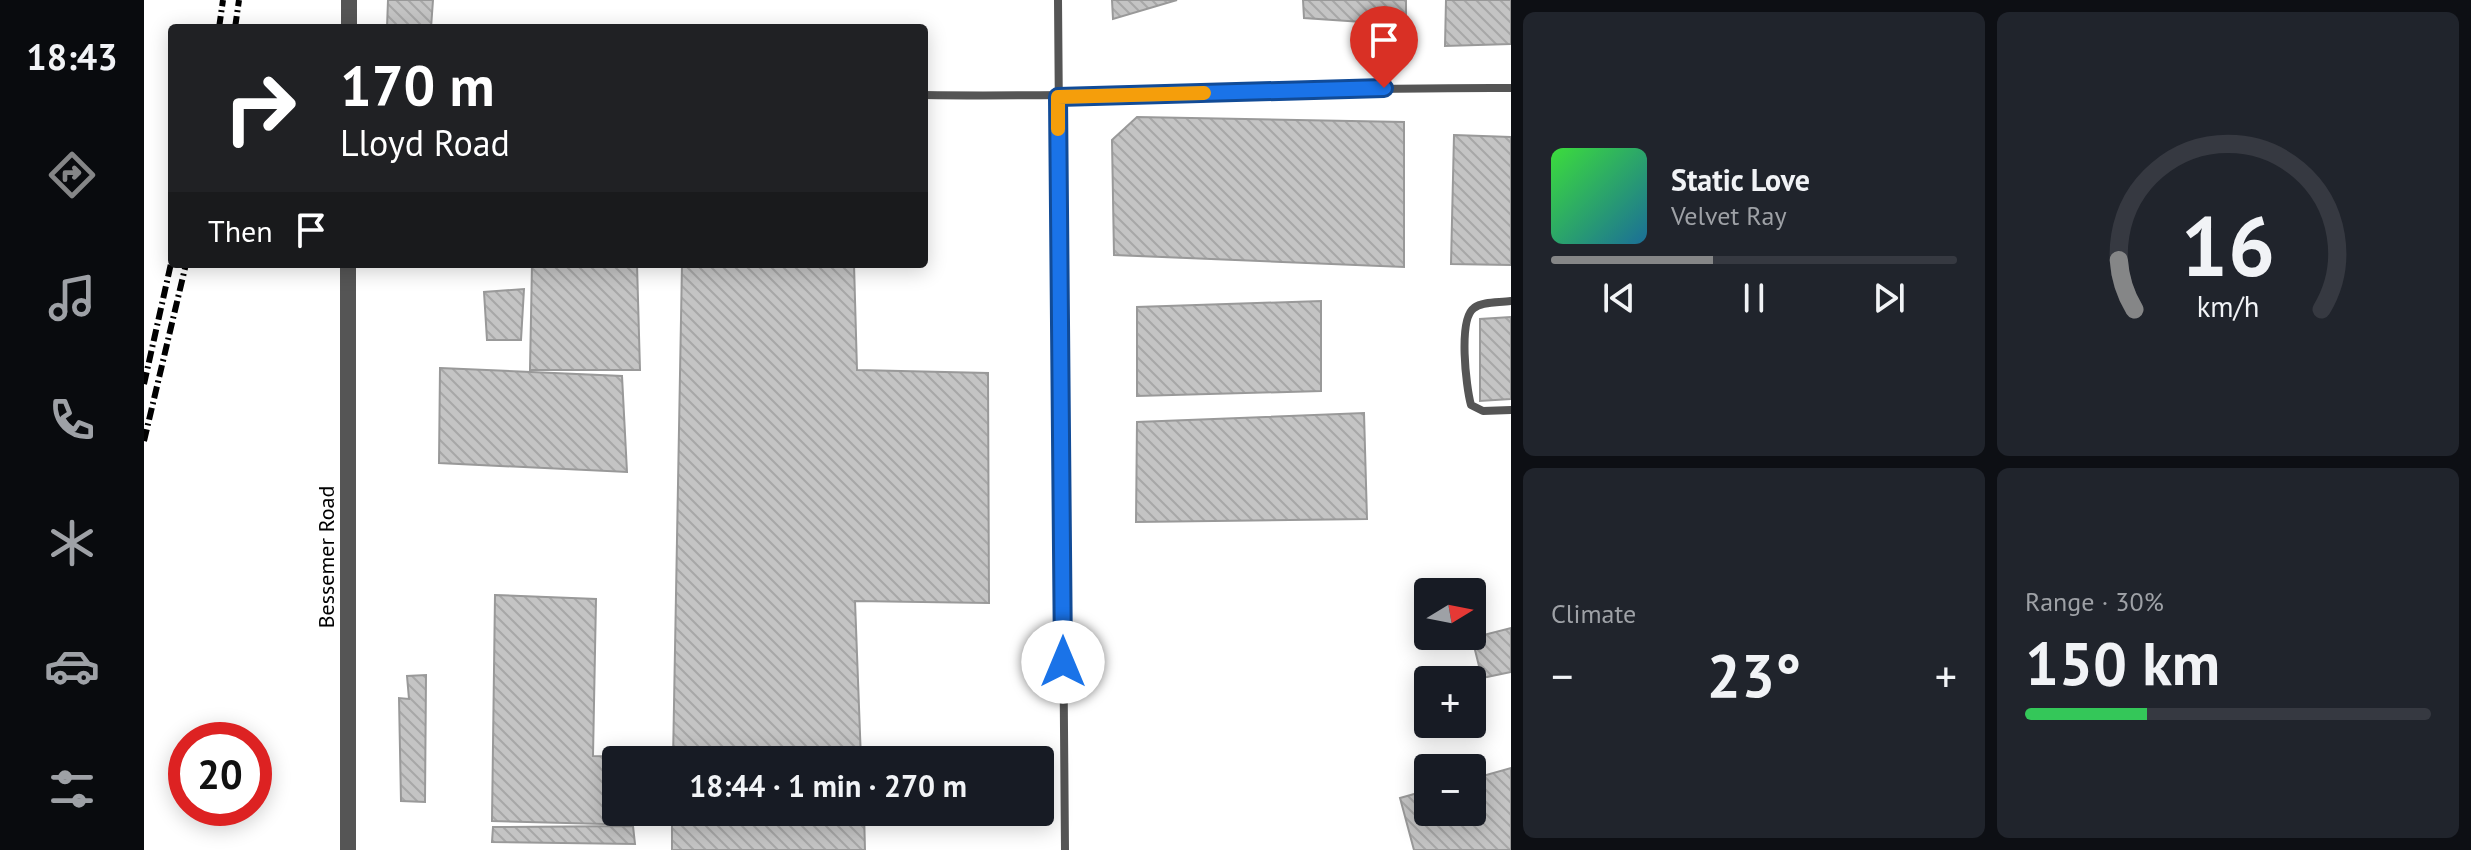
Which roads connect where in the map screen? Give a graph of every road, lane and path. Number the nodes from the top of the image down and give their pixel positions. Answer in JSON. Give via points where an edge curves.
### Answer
{"nodes":[{"id":1,"x":349,"y":0,"type":"edge"},
{"id":2,"x":1058,"y":0,"type":"edge"},
{"id":3,"x":349,"y":24,"type":"edge"},
{"id":4,"x":1511,"y":88,"type":"edge"},
{"id":5,"x":928,"y":95,"type":"edge"},
{"id":6,"x":1058,"y":97,"type":"junction"},
{"id":7,"x":348,"y":268,"type":"edge"},
{"id":8,"x":1511,"y":301,"type":"edge"},
{"id":9,"x":1511,"y":410,"type":"edge"},
{"id":10,"x":348,"y":850,"type":"edge"},
{"id":11,"x":1065,"y":850,"type":"edge"}],
"edges":[{"from":1,"to":3,"type":"street"},
{"from":2,"to":6,"type":"lane"},
{"from":4,"to":6,"type":"lane"},
{"from":5,"to":6,"type":"lane"},
{"from":6,"to":11,"type":"lane"},
{"from":7,"to":10,"type":"street","name":"Bessemer Road"},
{"from":8,"to":9,"type":"lane","via":[[1479,305],[1465,320],[1471,405],[1483,411]]}]}
